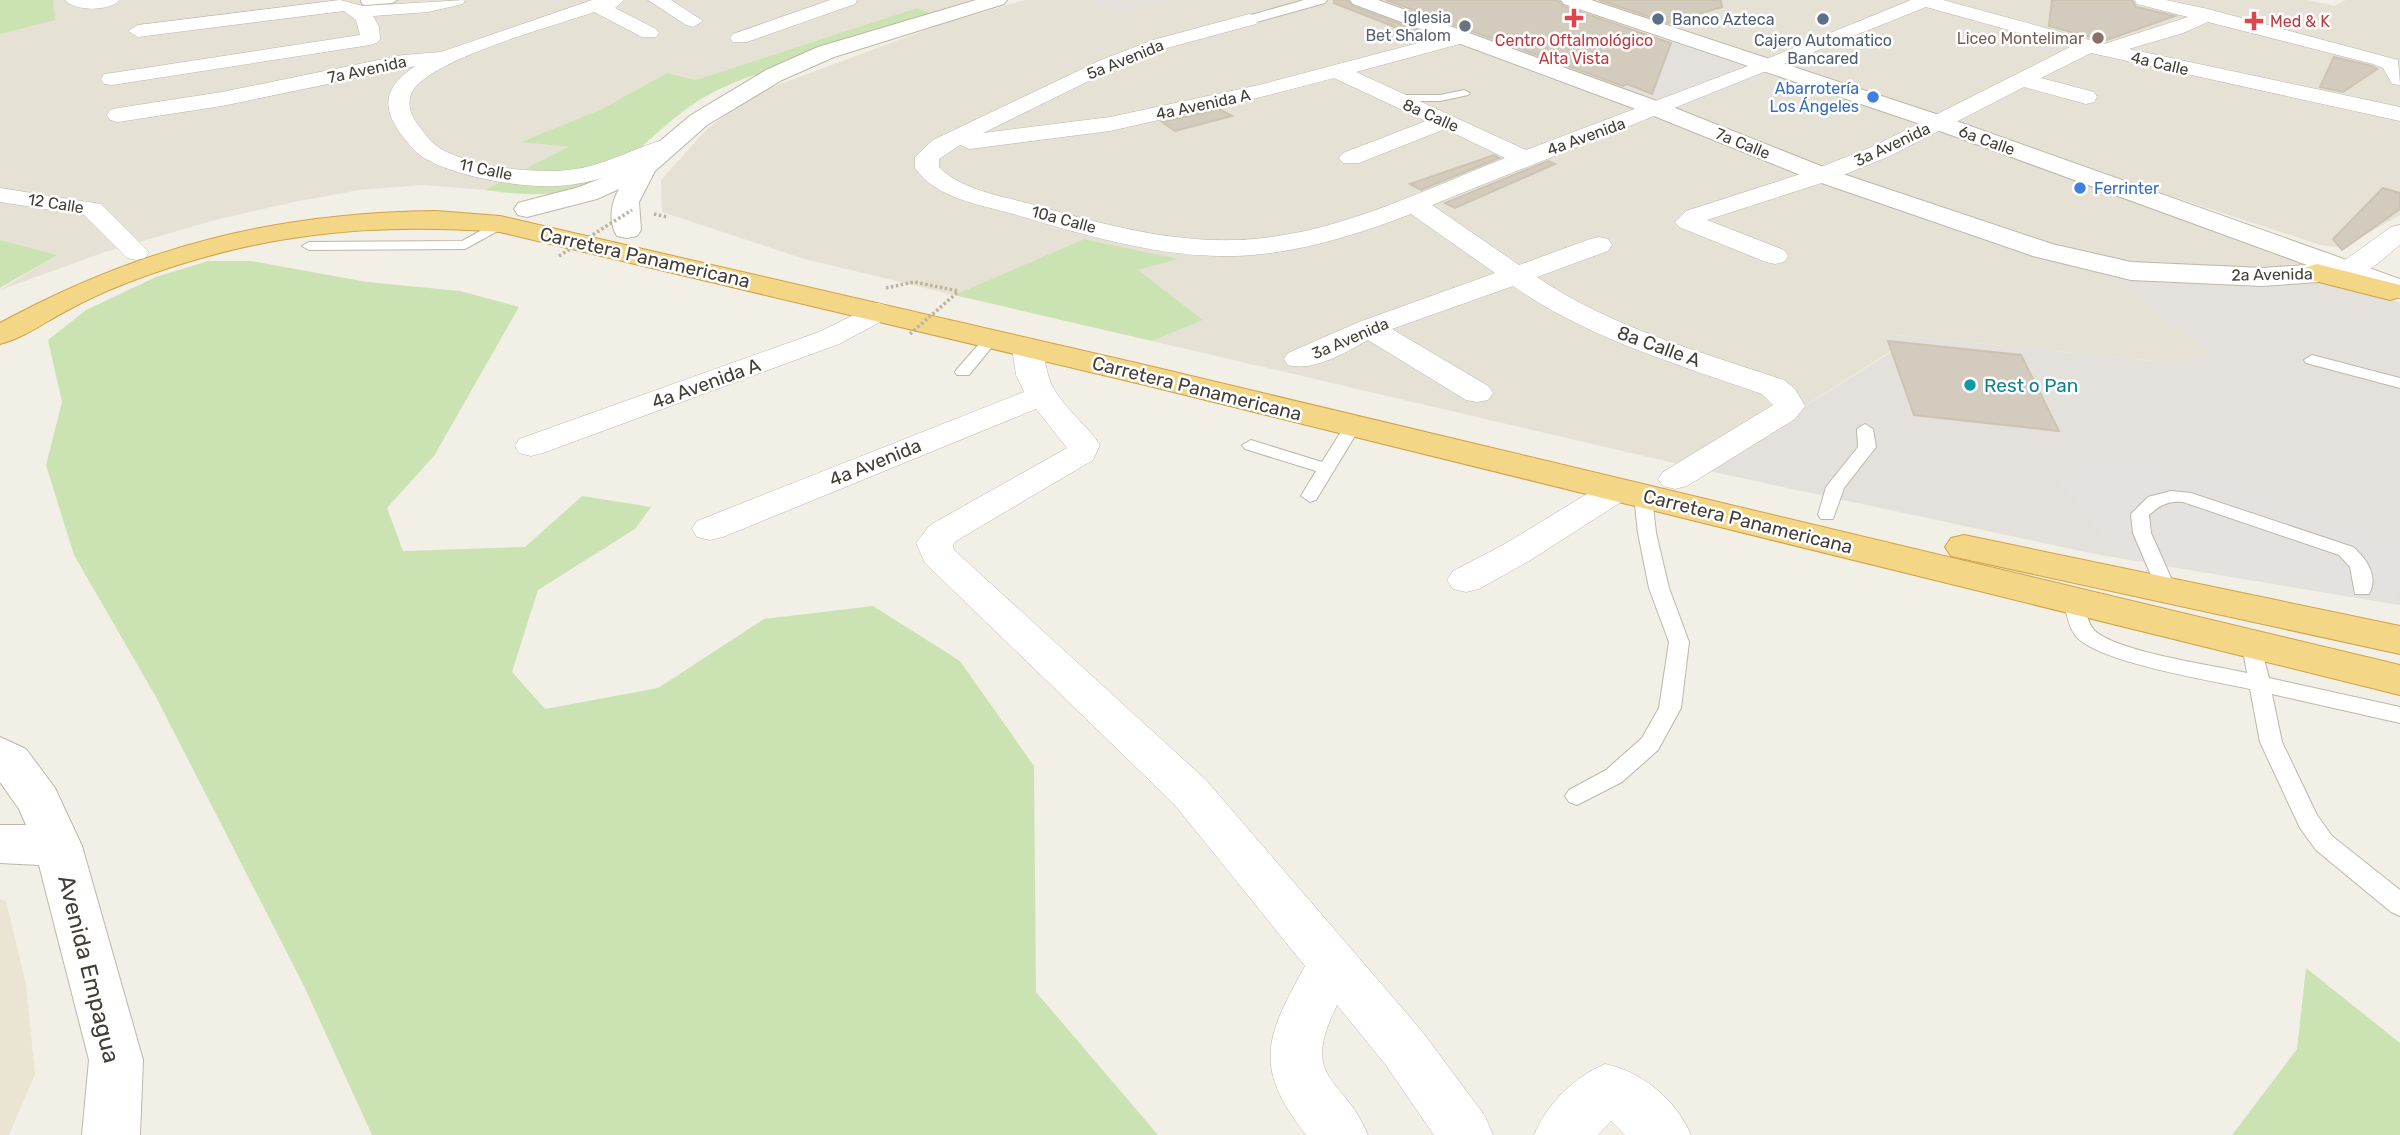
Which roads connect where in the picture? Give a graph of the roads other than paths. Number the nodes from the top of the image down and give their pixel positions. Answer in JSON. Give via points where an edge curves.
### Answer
{"nodes":[{"id":1,"x":111,"y":0,"type":"edge"},
{"id":2,"x":393,"y":0,"type":"edge"},
{"id":3,"x":456,"y":0,"type":"edge"},
{"id":4,"x":612,"y":0,"type":"edge"},
{"id":5,"x":657,"y":0,"type":"edge"},
{"id":6,"x":848,"y":0,"type":"edge"},
{"id":7,"x":997,"y":0,"type":"edge"},
{"id":8,"x":1320,"y":0,"type":"edge"},
{"id":9,"x":1360,"y":0,"type":"edge"},
{"id":10,"x":1571,"y":0,"type":"edge"},
{"id":11,"x":1925,"y":0,"type":"edge"},
{"id":12,"x":2144,"y":0,"type":"edge"},
{"id":13,"x":74,"y":1,"type":"edge"},
{"id":14,"x":362,"y":7,"type":"junction"},
{"id":15,"x":2208,"y":15,"type":"junction"},
{"id":16,"x":1249,"y":20,"type":"joint"},
{"id":17,"x":693,"y":21,"type":"dead end"},
{"id":18,"x":138,"y":31,"type":"dead end"},
{"id":19,"x":649,"y":33,"type":"dead end"},
{"id":20,"x":740,"y":38,"type":"dead end"},
{"id":21,"x":1460,"y":38,"type":"junction"},
{"id":22,"x":407,"y":39,"type":"dead end"},
{"id":23,"x":2096,"y":48,"type":"junction"},
{"id":24,"x":444,"y":58,"type":"junction"},
{"id":25,"x":1772,"y":66,"type":"junction"},
{"id":26,"x":1338,"y":72,"type":"junction"},
{"id":27,"x":112,"y":79,"type":"dead end"},
{"id":28,"x":2400,"y":79,"type":"edge"},
{"id":29,"x":2022,"y":80,"type":"junction"},
{"id":30,"x":1464,"y":93,"type":"dead end"},
{"id":31,"x":2086,"y":97,"type":"dead end"},
{"id":32,"x":1392,"y":98,"type":"junction"},
{"id":33,"x":1657,"y":109,"type":"junction"},
{"id":34,"x":2400,"y":114,"type":"edge"},
{"id":35,"x":118,"y":115,"type":"dead end"},
{"id":36,"x":1446,"y":121,"type":"junction"},
{"id":37,"x":1937,"y":122,"type":"junction"},
{"id":38,"x":941,"y":145,"type":"junction"},
{"id":39,"x":667,"y":146,"type":"junction"},
{"id":40,"x":1350,"y":158,"type":"dead end"},
{"id":41,"x":1525,"y":158,"type":"junction"},
{"id":42,"x":644,"y":167,"type":"junction"},
{"id":43,"x":1822,"y":175,"type":"junction"},
{"id":44,"x":0,"y":195,"type":"edge"},
{"id":45,"x":1415,"y":205,"type":"junction"},
{"id":46,"x":514,"y":216,"type":"junction"},
{"id":47,"x":630,"y":220,"type":"junction"},
{"id":48,"x":2400,"y":233,"type":"edge"},
{"id":49,"x":1599,"y":245,"type":"dead end"},
{"id":50,"x":309,"y":246,"type":"dead end"},
{"id":51,"x":1238,"y":248,"type":"joint"},
{"id":52,"x":136,"y":252,"type":"junction"},
{"id":53,"x":1775,"y":256,"type":"dead end"},
{"id":54,"x":2131,"y":271,"type":"joint"},
{"id":55,"x":2348,"y":271,"type":"junction"},
{"id":56,"x":2317,"y":273,"type":"junction"},
{"id":57,"x":1515,"y":277,"type":"junction"},
{"id":58,"x":2397,"y":292,"type":"edge"},
{"id":59,"x":880,"y":301,"type":"junction"},
{"id":60,"x":0,"y":311,"type":"edge"},
{"id":61,"x":1369,"y":328,"type":"junction"},
{"id":62,"x":0,"y":335,"type":"edge"},
{"id":63,"x":991,"y":339,"type":"junction"},
{"id":64,"x":1027,"y":348,"type":"junction"},
{"id":65,"x":1299,"y":359,"type":"dead end"},
{"id":66,"x":2312,"y":360,"type":"dead end"},
{"id":67,"x":963,"y":372,"type":"dead end"},
{"id":68,"x":2400,"y":383,"type":"edge"},
{"id":69,"x":1477,"y":393,"type":"dead end"},
{"id":70,"x":1041,"y":396,"type":"junction"},
{"id":71,"x":1353,"y":426,"type":"junction"},
{"id":72,"x":1865,"y":429,"type":"dead end"},
{"id":73,"x":1251,"y":445,"type":"dead end"},
{"id":74,"x":531,"y":446,"type":"dead end"},
{"id":75,"x":1081,"y":453,"type":"joint"},
{"id":76,"x":1327,"y":468,"type":"junction"},
{"id":77,"x":1675,"y":479,"type":"junction"},
{"id":78,"x":1630,"y":493,"type":"junction"},
{"id":79,"x":1310,"y":496,"type":"dead end"},
{"id":80,"x":1827,"y":515,"type":"junction"},
{"id":81,"x":710,"y":529,"type":"dead end"},
{"id":82,"x":1466,"y":580,"type":"dead end"},
{"id":83,"x":2166,"y":589,"type":"junction"},
{"id":84,"x":2362,"y":589,"type":"dead end"},
{"id":85,"x":2073,"y":599,"type":"junction"},
{"id":86,"x":2333,"y":624,"type":"junction"},
{"id":87,"x":2400,"y":631,"type":"edge"},
{"id":88,"x":2400,"y":640,"type":"edge"},
{"id":89,"x":2252,"y":645,"type":"junction"},
{"id":90,"x":2400,"y":680,"type":"edge"},
{"id":91,"x":2259,"y":684,"type":"junction"},
{"id":92,"x":2400,"y":715,"type":"edge"},
{"id":93,"x":0,"y":754,"type":"edge"},
{"id":94,"x":1577,"y":796,"type":"dead end"},
{"id":95,"x":0,"y":845,"type":"edge"},
{"id":96,"x":58,"y":846,"type":"junction"},
{"id":97,"x":2400,"y":905,"type":"edge"},
{"id":98,"x":1333,"y":963,"type":"junction"},
{"id":99,"x":1325,"y":1115,"type":"edge"},
{"id":100,"x":111,"y":1135,"type":"edge"},
{"id":101,"x":1466,"y":1135,"type":"edge"},
{"id":102,"x":1561,"y":1135,"type":"edge"},
{"id":103,"x":1664,"y":1135,"type":"edge"}],
"edges":[{"from":1,"to":13,"type":"street"},
{"from":2,"to":14,"type":"lane"},
{"from":3,"to":14,"type":"street","via":[[428,6]]},
{"from":4,"to":19,"type":"street","via":[[602,9]]},
{"from":4,"to":24,"type":"street","name":"7a Avenida","via":[[558,29]]},
{"from":5,"to":17,"type":"street"},
{"from":6,"to":20,"type":"street"},
{"from":7,"to":39,"type":"street","via":[[826,52],[774,75],[699,120]]},
{"from":8,"to":16,"type":"street","name":"5a Avenida"},
{"from":9,"to":21,"type":"street","name":"7a Calle"},
{"from":10,"to":25,"type":"street","name":"6a Calle"},
{"from":11,"to":23,"type":"street","name":"4a Calle"},
{"from":11,"to":25,"type":"street","name":"4a Avenida"},
{"from":12,"to":15,"type":"street"},
{"from":14,"to":18,"type":"street","via":[[340,5]]},
{"from":14,"to":27,"type":"street","via":[[370,39]]},
{"from":15,"to":23,"type":"street","name":"3a Avenida","via":[[2176,29]]},
{"from":15,"to":28,"type":"street","via":[[2380,60],[2391,64]]},
{"from":16,"to":38,"type":"street","name":"5a Avenida","via":[[1160,44],[1108,64]]},
{"from":21,"to":26,"type":"street","name":"4a Avenida A"},
{"from":21,"to":33,"type":"street","name":"7a Calle"},
{"from":22,"to":24,"type":"street"},
{"from":23,"to":29,"type":"street","name":"3a Avenida"},
{"from":23,"to":34,"type":"street","name":"4a Calle"},
{"from":24,"to":35,"type":"street","name":"7a Avenida","via":[[403,61],[222,99]]},
{"from":24,"to":39,"type":"street","name":"11 Calle","via":[[405,85],[397,106],[399,117],[423,146],[447,160],[556,179],[619,164]]},
{"from":25,"to":33,"type":"street","name":"4a Avenida"},
{"from":25,"to":37,"type":"street","name":"6a Calle"},
{"from":26,"to":32,"type":"street","name":"8a Calle"},
{"from":26,"to":38,"type":"street","name":"4a Avenida A","via":[[1110,124]]},
{"from":29,"to":31,"type":"street"},
{"from":29,"to":37,"type":"street","name":"3a Avenida"},
{"from":30,"to":32,"type":"lane"},
{"from":32,"to":36,"type":"street","name":"8a Calle"},
{"from":33,"to":41,"type":"street","name":"4a Avenida"},
{"from":33,"to":43,"type":"street","name":"7a Calle"},
{"from":36,"to":40,"type":"street"},
{"from":36,"to":41,"type":"street","name":"8a Calle"},
{"from":37,"to":43,"type":"street","name":"3a Avenida"},
{"from":37,"to":55,"type":"street","name":"6a Calle"},
{"from":38,"to":51,"type":"street","name":"10a Calle","via":[[927,157],[927,168],[939,181],[968,194],[1158,244]]},
{"from":39,"to":42,"type":"street"},
{"from":41,"to":45,"type":"street","name":"4a Avenida"},
{"from":42,"to":46,"type":"street","via":[[588,193]]},
{"from":42,"to":47,"type":"street","via":[[626,196],[623,208]]},
{"from":43,"to":53,"type":"street","name":"3a Avenida","via":[[1688,222]]},
{"from":43,"to":54,"type":"street","name":"7a Calle","via":[[2043,250]]},
{"from":44,"to":52,"type":"street","name":"12 Calle","via":[[92,209]]},
{"from":45,"to":51,"type":"street","name":"4a Avenida","via":[[1312,236]]},
{"from":45,"to":57,"type":"street","name":"8a Calle A"},
{"from":46,"to":47,"type":"highway","name":"Carretera Panamericana"},
{"from":46,"to":50,"type":"lane","via":[[465,245]]},
{"from":46,"to":52,"type":"highway","name":"Carretera Panamericana","via":[[436,200],[341,205],[240,222]]},
{"from":46,"to":59,"type":"highway","name":"Carretera Panamericana"},
{"from":46,"to":62,"type":"highway","name":"Carretera Panamericana","via":[[384,217],[234,241],[121,276]]},
{"from":47,"to":59,"type":"highway","name":"Carretera Panamericana"},
{"from":48,"to":55,"type":"street"},
{"from":49,"to":57,"type":"street","name":"3a Avenida"},
{"from":52,"to":60,"type":"highway","name":"Carretera Panamericana"},
{"from":54,"to":56,"type":"street","name":"2a Avenida","via":[[2262,277]]},
{"from":55,"to":56,"type":"street","name":"2a Avenida"},
{"from":55,"to":58,"type":"highway"},
{"from":56,"to":58,"type":"highway"},
{"from":57,"to":61,"type":"street","name":"3a Avenida"},
{"from":57,"to":77,"type":"street","name":"8a Calle A","via":[[1596,323],[1761,382],[1784,396],[1789,406],[1784,412]]},
{"from":59,"to":63,"type":"highway","name":"Carretera Panamericana"},
{"from":59,"to":74,"type":"street","name":"4a Avenida A","via":[[867,320],[829,338]]},
{"from":59,"to":77,"type":"highway","name":"Carretera Panamericana"},
{"from":61,"to":65,"type":"street","name":"3a Avenida"},
{"from":61,"to":69,"type":"street"},
{"from":63,"to":64,"type":"highway","name":"Carretera Panamericana"},
{"from":63,"to":67,"type":"lane"},
{"from":64,"to":70,"type":"street","via":[[1026,361]]},
{"from":64,"to":71,"type":"highway","name":"Carretera Panamericana"},
{"from":66,"to":68,"type":"lane"},
{"from":70,"to":75,"type":"street","via":[[1084,445]]},
{"from":70,"to":81,"type":"street","name":"4a Avenida"},
{"from":71,"to":76,"type":"lane"},
{"from":71,"to":78,"type":"highway","name":"Carretera Panamericana"},
{"from":72,"to":80,"type":"lane","via":[[1867,447],[1832,490],[1826,501]]},
{"from":73,"to":76,"type":"lane"},
{"from":75,"to":98,"type":"street","via":[[943,533],[934,543],[938,555],[1190,792]]},
{"from":76,"to":79,"type":"lane"},
{"from":77,"to":80,"type":"highway","name":"Carretera Panamericana"},
{"from":78,"to":82,"type":"street"},
{"from":78,"to":85,"type":"highway","name":"Carretera Panamericana"},
{"from":78,"to":94,"type":"lane","via":[[1647,533],[1659,588],[1679,642],[1670,708],[1650,744],[1614,776]]},
{"from":80,"to":83,"type":"highway","name":"Carretera Panamericana"},
{"from":83,"to":84,"type":"lane","via":[[2142,533],[2140,514],[2152,501],[2166,496],[2185,497],[2346,551],[2363,571]]},
{"from":83,"to":86,"type":"highway","name":"Carretera Panamericana"},
{"from":85,"to":89,"type":"highway","name":"Carretera Panamericana"},
{"from":85,"to":91,"type":"lane","via":[[2083,632],[2100,644]]},
{"from":86,"to":87,"type":"highway"},
{"from":86,"to":88,"type":"highway","name":"Carretera Panamericana"},
{"from":89,"to":90,"type":"highway","name":"Carretera Panamericana"},
{"from":89,"to":91,"type":"lane"},
{"from":91,"to":92,"type":"lane"},
{"from":91,"to":97,"type":"lane","via":[[2271,742],[2308,821],[2324,843]]},
{"from":93,"to":96,"type":"street","name":"Avenida Empagua","via":[[39,801]]},
{"from":95,"to":96,"type":"street"},
{"from":96,"to":100,"type":"street","name":"Avenida Empagua","via":[[116,1060]]},
{"from":98,"to":99,"type":"street","via":[[1301,1027],[1295,1066]]},
{"from":98,"to":101,"type":"street","via":[[1403,1046]]},
{"from":102,"to":103,"type":"street","via":[[1605,1089],[1619,1092]]}]}
